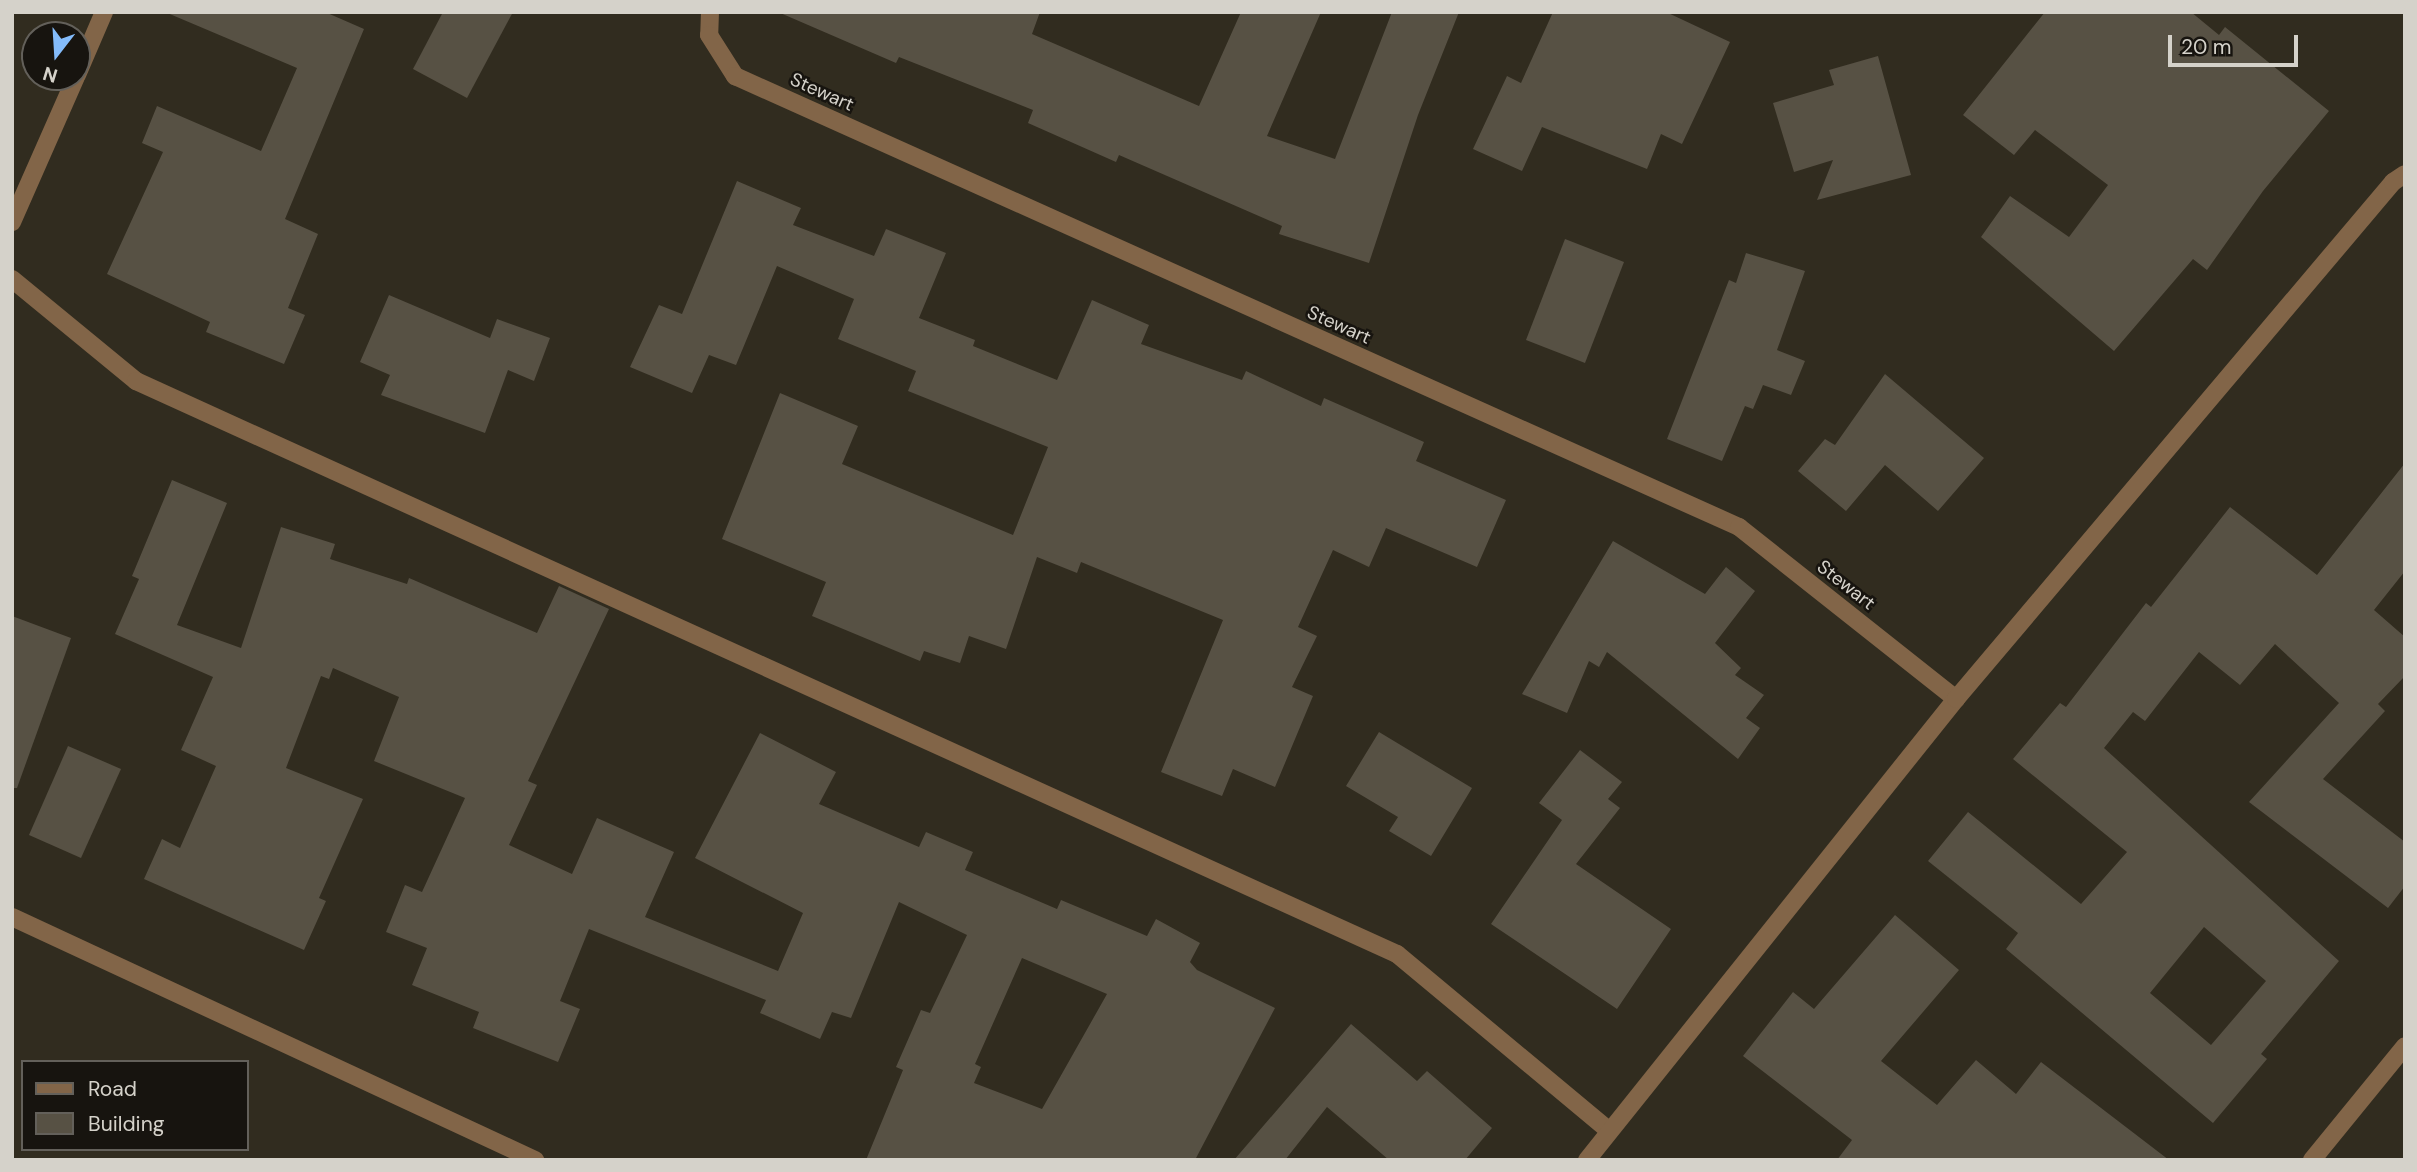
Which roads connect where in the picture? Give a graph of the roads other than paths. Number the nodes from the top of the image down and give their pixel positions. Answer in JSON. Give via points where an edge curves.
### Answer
{"nodes":[{"id":1,"x":104,"y":12,"type":"edge"},
{"id":2,"x":710,"y":12,"type":"edge"},
{"id":3,"x":91,"y":42,"type":"edge"},
{"id":4,"x":69,"y":91,"type":"edge"},
{"id":5,"x":2405,"y":174,"type":"edge"},
{"id":6,"x":12,"y":222,"type":"edge"},
{"id":7,"x":12,"y":279,"type":"edge"},
{"id":8,"x":1956,"y":699,"type":"junction"},
{"id":9,"x":12,"y":917,"type":"edge"},
{"id":10,"x":2405,"y":1046,"type":"edge"},
{"id":11,"x":1608,"y":1130,"type":"junction"},
{"id":12,"x":535,"y":1160,"type":"edge"},
{"id":13,"x":1587,"y":1160,"type":"edge"},
{"id":14,"x":2312,"y":1160,"type":"edge"}],
"edges":[{"from":1,"to":3,"type":"street"},
{"from":2,"to":8,"type":"street","name":"Stewart","via":[[709,35],[735,76],[1739,527]]},
{"from":4,"to":6,"type":"street"},
{"from":5,"to":8,"type":"street","via":[[2393,182]]},
{"from":7,"to":11,"type":"street","via":[[136,382],[1397,954]]},
{"from":8,"to":11,"type":"street"},
{"from":9,"to":12,"type":"street"},
{"from":10,"to":14,"type":"street"},
{"from":11,"to":13,"type":"street"}]}
